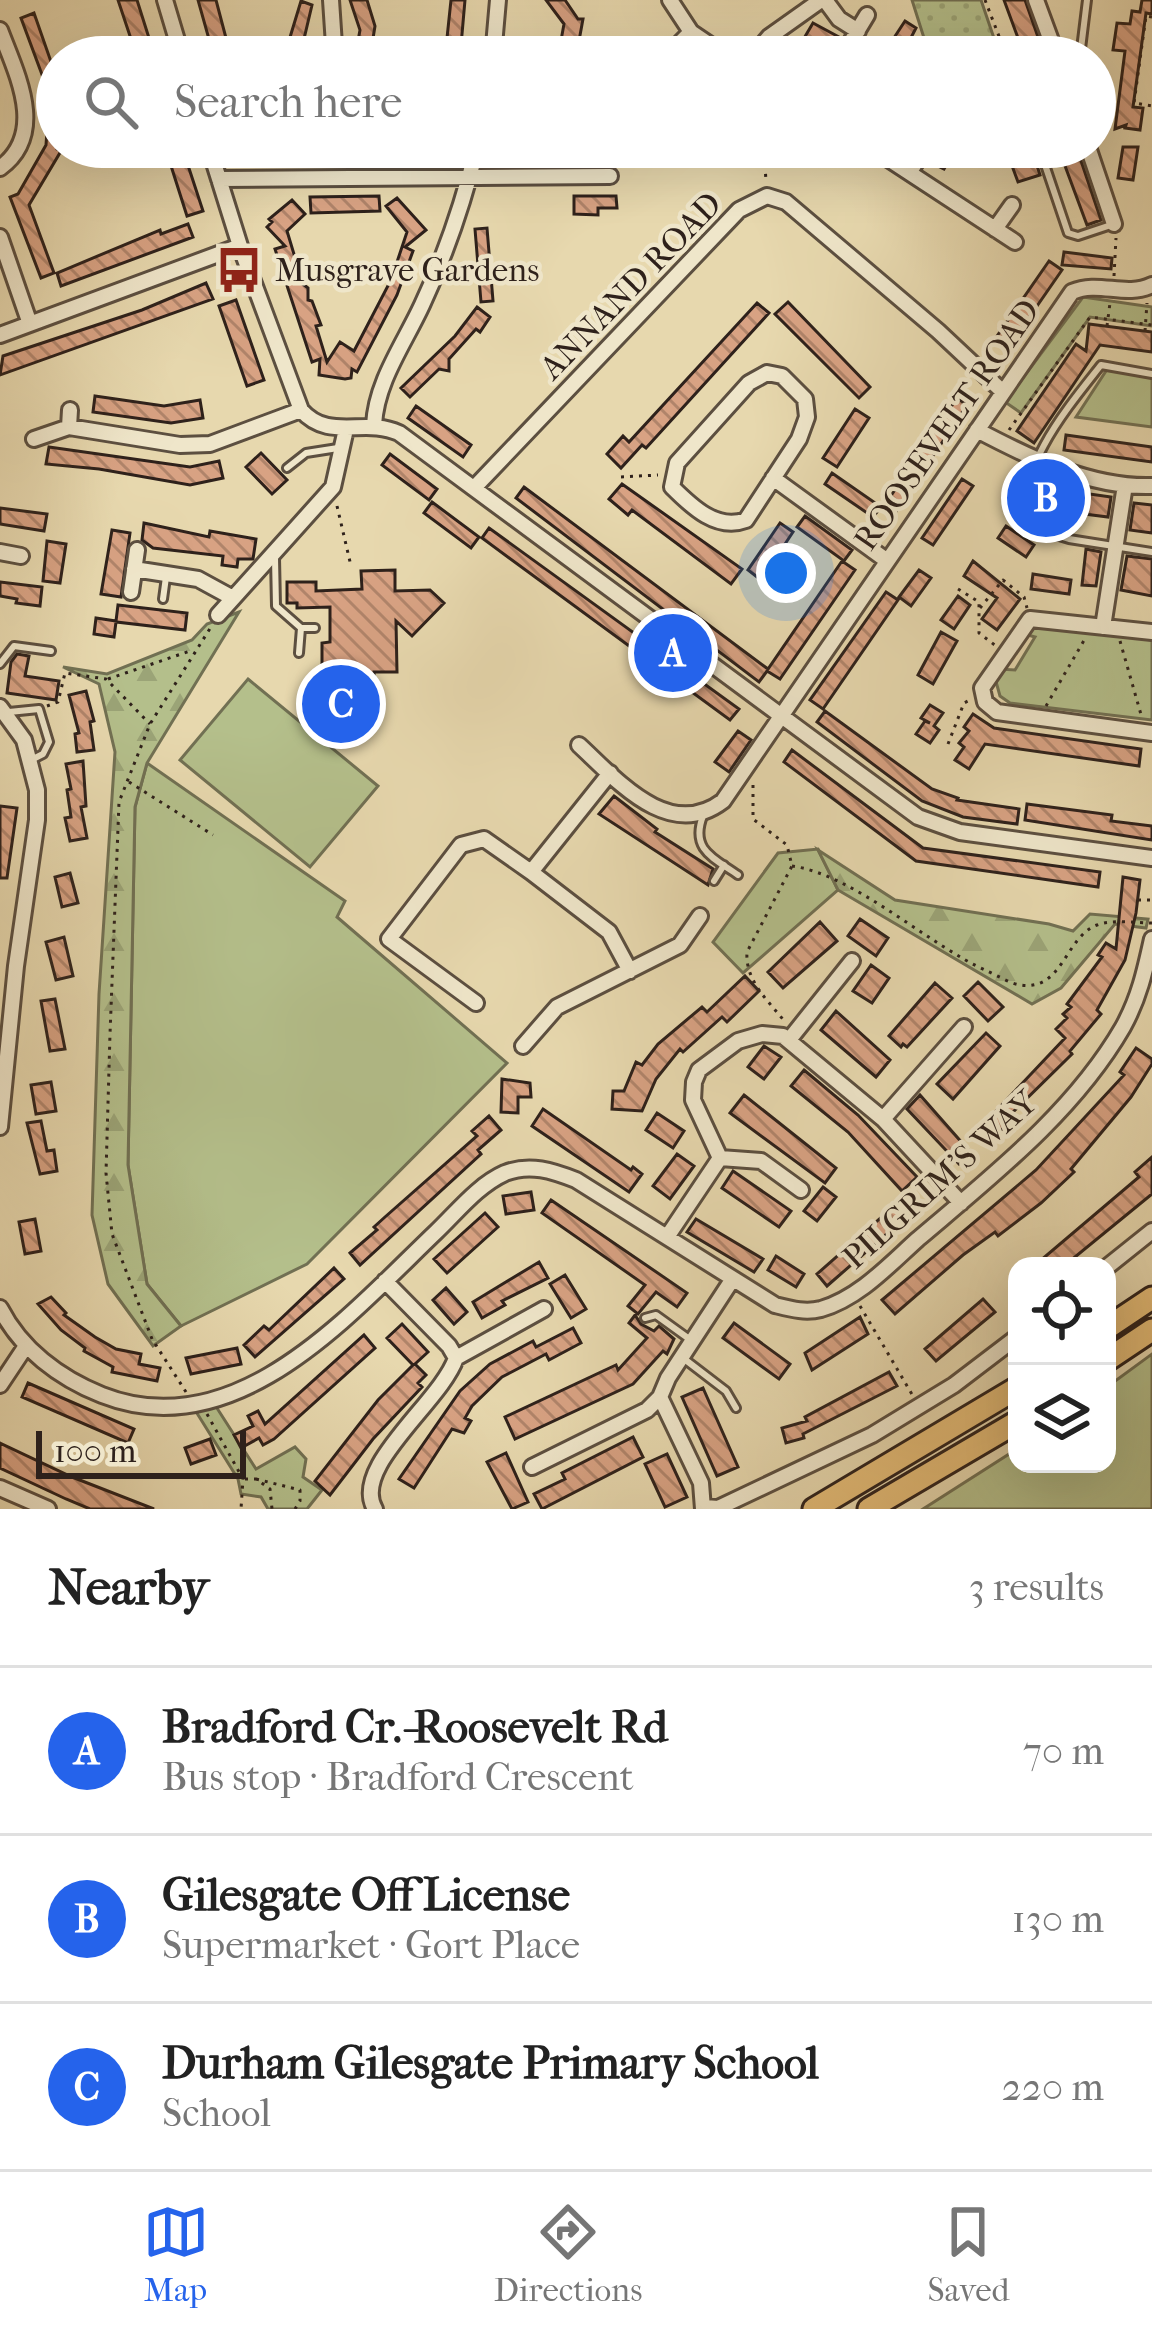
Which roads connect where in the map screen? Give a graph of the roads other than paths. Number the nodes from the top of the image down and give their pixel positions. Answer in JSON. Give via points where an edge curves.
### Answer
{"nodes":[{"id":1,"x":165,"y":0,"type":"edge"},
{"id":2,"x":331,"y":0,"type":"edge"},
{"id":3,"x":498,"y":0,"type":"edge"},
{"id":4,"x":670,"y":0,"type":"edge"},
{"id":5,"x":1036,"y":0,"type":"edge"},
{"id":6,"x":1087,"y":0,"type":"edge"},
{"id":7,"x":828,"y":2,"type":"edge"},
{"id":8,"x":867,"y":15,"type":"dead end"},
{"id":9,"x":0,"y":30,"type":"edge"},
{"id":10,"x":691,"y":32,"type":"junction"},
{"id":11,"x":176,"y":36,"type":"edge"},
{"id":12,"x":333,"y":36,"type":"edge"},
{"id":13,"x":495,"y":36,"type":"edge"},
{"id":14,"x":687,"y":36,"type":"edge"},
{"id":15,"x":697,"y":36,"type":"edge"},
{"id":16,"x":772,"y":36,"type":"edge"},
{"id":17,"x":852,"y":36,"type":"edge"},
{"id":18,"x":855,"y":36,"type":"edge"},
{"id":19,"x":1049,"y":36,"type":"edge"},
{"id":20,"x":1083,"y":36,"type":"edge"},
{"id":21,"x":0,"y":168,"type":"edge"},
{"id":22,"x":216,"y":168,"type":"edge"},
{"id":23,"x":472,"y":168,"type":"edge"},
{"id":24,"x":904,"y":168,"type":"edge"},
{"id":25,"x":912,"y":168,"type":"edge"},
{"id":26,"x":1046,"y":168,"type":"edge"},
{"id":27,"x":1095,"y":168,"type":"edge"},
{"id":28,"x":910,"y":172,"type":"junction"},
{"id":29,"x":470,"y":176,"type":"junction"},
{"id":30,"x":610,"y":176,"type":"dead end"},
{"id":31,"x":219,"y":179,"type":"junction"},
{"id":32,"x":1012,"y":205,"type":"dead end"},
{"id":33,"x":1114,"y":224,"type":"joint"},
{"id":34,"x":995,"y":229,"type":"junction"},
{"id":35,"x":0,"y":237,"type":"edge"},
{"id":36,"x":1015,"y":242,"type":"dead end"},
{"id":37,"x":240,"y":246,"type":"junction"},
{"id":38,"x":1150,"y":286,"type":"edge"},
{"id":39,"x":30,"y":324,"type":"junction"},
{"id":40,"x":0,"y":335,"type":"edge"},
{"id":41,"x":1152,"y":374,"type":"edge"},
{"id":42,"x":1003,"y":392,"type":"junction"},
{"id":43,"x":70,"y":410,"type":"dead end"},
{"id":44,"x":301,"y":410,"type":"junction"},
{"id":45,"x":374,"y":425,"type":"junction"},
{"id":46,"x":69,"y":427,"type":"junction"},
{"id":47,"x":346,"y":429,"type":"junction"},
{"id":48,"x":977,"y":430,"type":"junction"},
{"id":49,"x":34,"y":440,"type":"dead end"},
{"id":50,"x":342,"y":448,"type":"junction"},
{"id":51,"x":1036,"y":461,"type":"junction"},
{"id":52,"x":287,"y":468,"type":"dead end"},
{"id":53,"x":772,"y":478,"type":"junction"},
{"id":54,"x":1125,"y":485,"type":"junction"},
{"id":55,"x":1152,"y":486,"type":"edge"},
{"id":56,"x":474,"y":488,"type":"junction"},
{"id":57,"x":275,"y":548,"type":"junction"},
{"id":58,"x":1115,"y":548,"type":"junction"},
{"id":59,"x":137,"y":550,"type":"dead end"},
{"id":60,"x":0,"y":552,"type":"edge"},
{"id":61,"x":1152,"y":552,"type":"edge"},
{"id":62,"x":21,"y":556,"type":"dead end"},
{"id":63,"x":886,"y":560,"type":"junction"},
{"id":64,"x":134,"y":569,"type":"junction"},
{"id":65,"x":167,"y":574,"type":"junction"},
{"id":66,"x":131,"y":592,"type":"dead end"},
{"id":67,"x":231,"y":597,"type":"junction"},
{"id":68,"x":163,"y":599,"type":"dead end"},
{"id":69,"x":218,"y":615,"type":"road end"},
{"id":70,"x":1104,"y":626,"type":"junction"},
{"id":71,"x":301,"y":628,"type":"junction"},
{"id":72,"x":315,"y":628,"type":"dead end"},
{"id":73,"x":1152,"y":632,"type":"edge"},
{"id":74,"x":51,"y":651,"type":"dead end"},
{"id":75,"x":299,"y":653,"type":"dead end"},
{"id":76,"x":0,"y":664,"type":"edge"},
{"id":77,"x":4,"y":710,"type":"edge"},
{"id":78,"x":782,"y":719,"type":"junction"},
{"id":79,"x":1149,"y":732,"type":"edge"},
{"id":80,"x":579,"y":745,"type":"dead end"},
{"id":81,"x":31,"y":760,"type":"junction"},
{"id":82,"x":610,"y":773,"type":"junction"},
{"id":83,"x":704,"y":812,"type":"junction"},
{"id":84,"x":1152,"y":858,"type":"edge"},
{"id":85,"x":724,"y":866,"type":"junction"},
{"id":86,"x":531,"y":872,"type":"junction"},
{"id":87,"x":738,"y":875,"type":"dead end"},
{"id":88,"x":713,"y":881,"type":"dead end"},
{"id":89,"x":700,"y":916,"type":"dead end"},
{"id":90,"x":1152,"y":939,"type":"edge"},
{"id":91,"x":852,"y":962,"type":"dead end"},
{"id":92,"x":630,"y":971,"type":"junction"},
{"id":93,"x":1147,"y":993,"type":"edge"},
{"id":94,"x":6,"y":1001,"type":"edge"},
{"id":95,"x":476,"y":1003,"type":"dead end"},
{"id":96,"x":964,"y":1027,"type":"dead end"},
{"id":97,"x":791,"y":1036,"type":"junction"},
{"id":98,"x":523,"y":1046,"type":"dead end"},
{"id":99,"x":883,"y":1119,"type":"junction"},
{"id":100,"x":0,"y":1127,"type":"edge"},
{"id":101,"x":720,"y":1158,"type":"junction"},
{"id":102,"x":801,"y":1190,"type":"dead end"},
{"id":103,"x":961,"y":1203,"type":"junction"},
{"id":104,"x":1152,"y":1231,"type":"edge"},
{"id":105,"x":667,"y":1238,"type":"junction"},
{"id":106,"x":1116,"y":1260,"type":"edge"},
{"id":107,"x":733,"y":1280,"type":"junction"},
{"id":108,"x":385,"y":1281,"type":"junction"},
{"id":109,"x":1152,"y":1298,"type":"edge"},
{"id":110,"x":0,"y":1307,"type":"edge"},
{"id":111,"x":544,"y":1310,"type":"dead end"},
{"id":112,"x":645,"y":1318,"type":"dead end"},
{"id":113,"x":1116,"y":1322,"type":"edge"},
{"id":114,"x":1152,"y":1330,"type":"edge"},
{"id":115,"x":694,"y":1343,"type":"junction"},
{"id":116,"x":1008,"y":1344,"type":"edge"},
{"id":117,"x":26,"y":1346,"type":"junction"},
{"id":118,"x":1116,"y":1354,"type":"edge"},
{"id":119,"x":455,"y":1358,"type":"junction"},
{"id":120,"x":683,"y":1358,"type":"junction"},
{"id":121,"x":0,"y":1385,"type":"edge"},
{"id":122,"x":1008,"y":1393,"type":"edge"},
{"id":123,"x":660,"y":1397,"type":"junction"},
{"id":124,"x":736,"y":1408,"type":"dead end"},
{"id":125,"x":1008,"y":1427,"type":"edge"},
{"id":126,"x":532,"y":1467,"type":"dead end"},
{"id":127,"x":0,"y":1488,"type":"edge"},
{"id":128,"x":704,"y":1508,"type":"edge"},
{"id":129,"x":48,"y":1509,"type":"edge"},
{"id":130,"x":375,"y":1509,"type":"edge"},
{"id":131,"x":814,"y":1509,"type":"edge"},
{"id":132,"x":869,"y":1509,"type":"edge"}],
"edges":[{"from":1,"to":11,"type":"street"},
{"from":2,"to":12,"type":"street"},
{"from":3,"to":13,"type":"street"},
{"from":4,"to":10,"type":"street"},
{"from":5,"to":19,"type":"street"},
{"from":6,"to":20,"type":"lane"},
{"from":7,"to":16,"type":"street"},
{"from":7,"to":17,"type":"street"},
{"from":8,"to":18,"type":"street"},
{"from":9,"to":21,"type":"street","via":[[26,118],[23,137]]},
{"from":10,"to":14,"type":"street"},
{"from":10,"to":15,"type":"street"},
{"from":22,"to":31,"type":"street"},
{"from":23,"to":29,"type":"street"},
{"from":24,"to":28,"type":"street"},
{"from":25,"to":28,"type":"street"},
{"from":26,"to":33,"type":"lane","via":[[1068,232]]},
{"from":27,"to":33,"type":"street"},
{"from":28,"to":34,"type":"street"},
{"from":29,"to":30,"type":"street"},
{"from":29,"to":31,"type":"street"},
{"from":29,"to":45,"type":"street","via":[[424,301],[379,391]]},
{"from":31,"to":37,"type":"street"},
{"from":32,"to":34,"type":"street"},
{"from":34,"to":36,"type":"street"},
{"from":35,"to":39,"type":"street"},
{"from":37,"to":39,"type":"street"},
{"from":37,"to":44,"type":"street"},
{"from":38,"to":42,"type":"street","name":"ROOSEVELT ROAD","via":[[1072,292]]},
{"from":39,"to":40,"type":"street"},
{"from":41,"to":51,"type":"lane","via":[[1101,365]]},
{"from":42,"to":48,"type":"street","name":"ROOSEVELT ROAD"},
{"from":42,"to":56,"type":"street","name":"ANNAND ROAD","via":[[786,202],[767,196],[739,210]]},
{"from":43,"to":46,"type":"street"},
{"from":44,"to":46,"type":"street","via":[[210,444]]},
{"from":44,"to":47,"type":"street","via":[[318,426]]},
{"from":45,"to":47,"type":"street"},
{"from":45,"to":56,"type":"street"},
{"from":46,"to":49,"type":"street"},
{"from":47,"to":50,"type":"street"},
{"from":48,"to":51,"type":"street"},
{"from":48,"to":63,"type":"street","name":"ROOSEVELT ROAD"},
{"from":50,"to":52,"type":"lane","via":[[306,453]]},
{"from":50,"to":57,"type":"street","via":[[333,487]]},
{"from":51,"to":54,"type":"street"},
{"from":51,"to":58,"type":"lane","via":[[1026,526]]},
{"from":53,"to":53,"type":"street","via":[[746,520],[732,525],[716,522],[672,487],[677,463],[767,373],[805,399],[807,417]]},
{"from":53,"to":63,"type":"street"},
{"from":54,"to":55,"type":"street"},
{"from":54,"to":58,"type":"street"},
{"from":56,"to":78,"type":"street"},
{"from":57,"to":67,"type":"street"},
{"from":57,"to":71,"type":"lane","via":[[276,606]]},
{"from":58,"to":61,"type":"lane"},
{"from":58,"to":70,"type":"street"},
{"from":59,"to":64,"type":"street"},
{"from":60,"to":62,"type":"street"},
{"from":63,"to":78,"type":"street","name":"ROOSEVELT ROAD"},
{"from":64,"to":65,"type":"street"},
{"from":64,"to":66,"type":"street"},
{"from":65,"to":67,"type":"street"},
{"from":65,"to":68,"type":"lane"},
{"from":67,"to":69,"type":"street"},
{"from":70,"to":73,"type":"street"},
{"from":70,"to":79,"type":"street","via":[[1030,619],[982,688],[985,702],[997,712]]},
{"from":71,"to":72,"type":"lane"},
{"from":71,"to":75,"type":"lane"},
{"from":74,"to":76,"type":"lane","via":[[14,646]]},
{"from":77,"to":81,"type":"street"},
{"from":77,"to":81,"type":"lane","via":[[39,709],[49,742]]},
{"from":78,"to":83,"type":"street","name":"ROOSEVELT ROAD","via":[[723,801]]},
{"from":78,"to":84,"type":"street","via":[[937,826]]},
{"from":80,"to":82,"type":"street"},
{"from":81,"to":94,"type":"street","via":[[37,820]]},
{"from":82,"to":83,"type":"street","via":[[652,807]]},
{"from":82,"to":86,"type":"street"},
{"from":83,"to":85,"type":"lane","via":[[700,846]]},
{"from":85,"to":87,"type":"lane"},
{"from":85,"to":88,"type":"lane"},
{"from":86,"to":92,"type":"street","via":[[609,932]]},
{"from":86,"to":95,"type":"street","via":[[484,839],[461,845],[389,939]]},
{"from":89,"to":92,"type":"street","via":[[680,945]]},
{"from":90,"to":93,"type":"street","name":"PILGRIM'S WAY"},
{"from":91,"to":97,"type":"street"},
{"from":92,"to":98,"type":"street","via":[[557,1007]]},
{"from":93,"to":103,"type":"street","name":"PILGRIM'S WAY","via":[[1068,1101]]},
{"from":94,"to":100,"type":"street"},
{"from":96,"to":99,"type":"street"},
{"from":97,"to":99,"type":"street"},
{"from":97,"to":101,"type":"street","via":[[738,1041],[700,1070],[693,1100]]},
{"from":99,"to":103,"type":"street"},
{"from":101,"to":102,"type":"street","via":[[761,1161]]},
{"from":101,"to":105,"type":"street"},
{"from":103,"to":107,"type":"street","name":"PILGRIM'S WAY","via":[[854,1294],[820,1309],[775,1305]]},
{"from":104,"to":106,"type":"street"},
{"from":105,"to":107,"type":"street","name":"PILGRIM'S WAY"},
{"from":105,"to":108,"type":"street","name":"PILGRIM'S WAY","via":[[576,1180],[527,1168],[490,1181]]},
{"from":107,"to":115,"type":"street"},
{"from":108,"to":117,"type":"street","name":"PILGRIM'S WAY","via":[[296,1359],[197,1402],[123,1403]]},
{"from":108,"to":119,"type":"street"},
{"from":109,"to":113,"type":"highway"},
{"from":110,"to":117,"type":"street"},
{"from":111,"to":119,"type":"street"},
{"from":112,"to":115,"type":"lane","via":[[656,1315]]},
{"from":114,"to":118,"type":"highway"},
{"from":115,"to":120,"type":"street"},
{"from":116,"to":128,"type":"street","via":[[872,1435]]},
{"from":117,"to":121,"type":"street"},
{"from":119,"to":130,"type":"street","via":[[374,1469],[368,1491]]},
{"from":120,"to":123,"type":"street"},
{"from":120,"to":124,"type":"lane"},
{"from":122,"to":131,"type":"highway"},
{"from":123,"to":126,"type":"street"},
{"from":123,"to":128,"type":"street","via":[[701,1483]]},
{"from":125,"to":132,"type":"highway"},
{"from":127,"to":129,"type":"street"}]}
